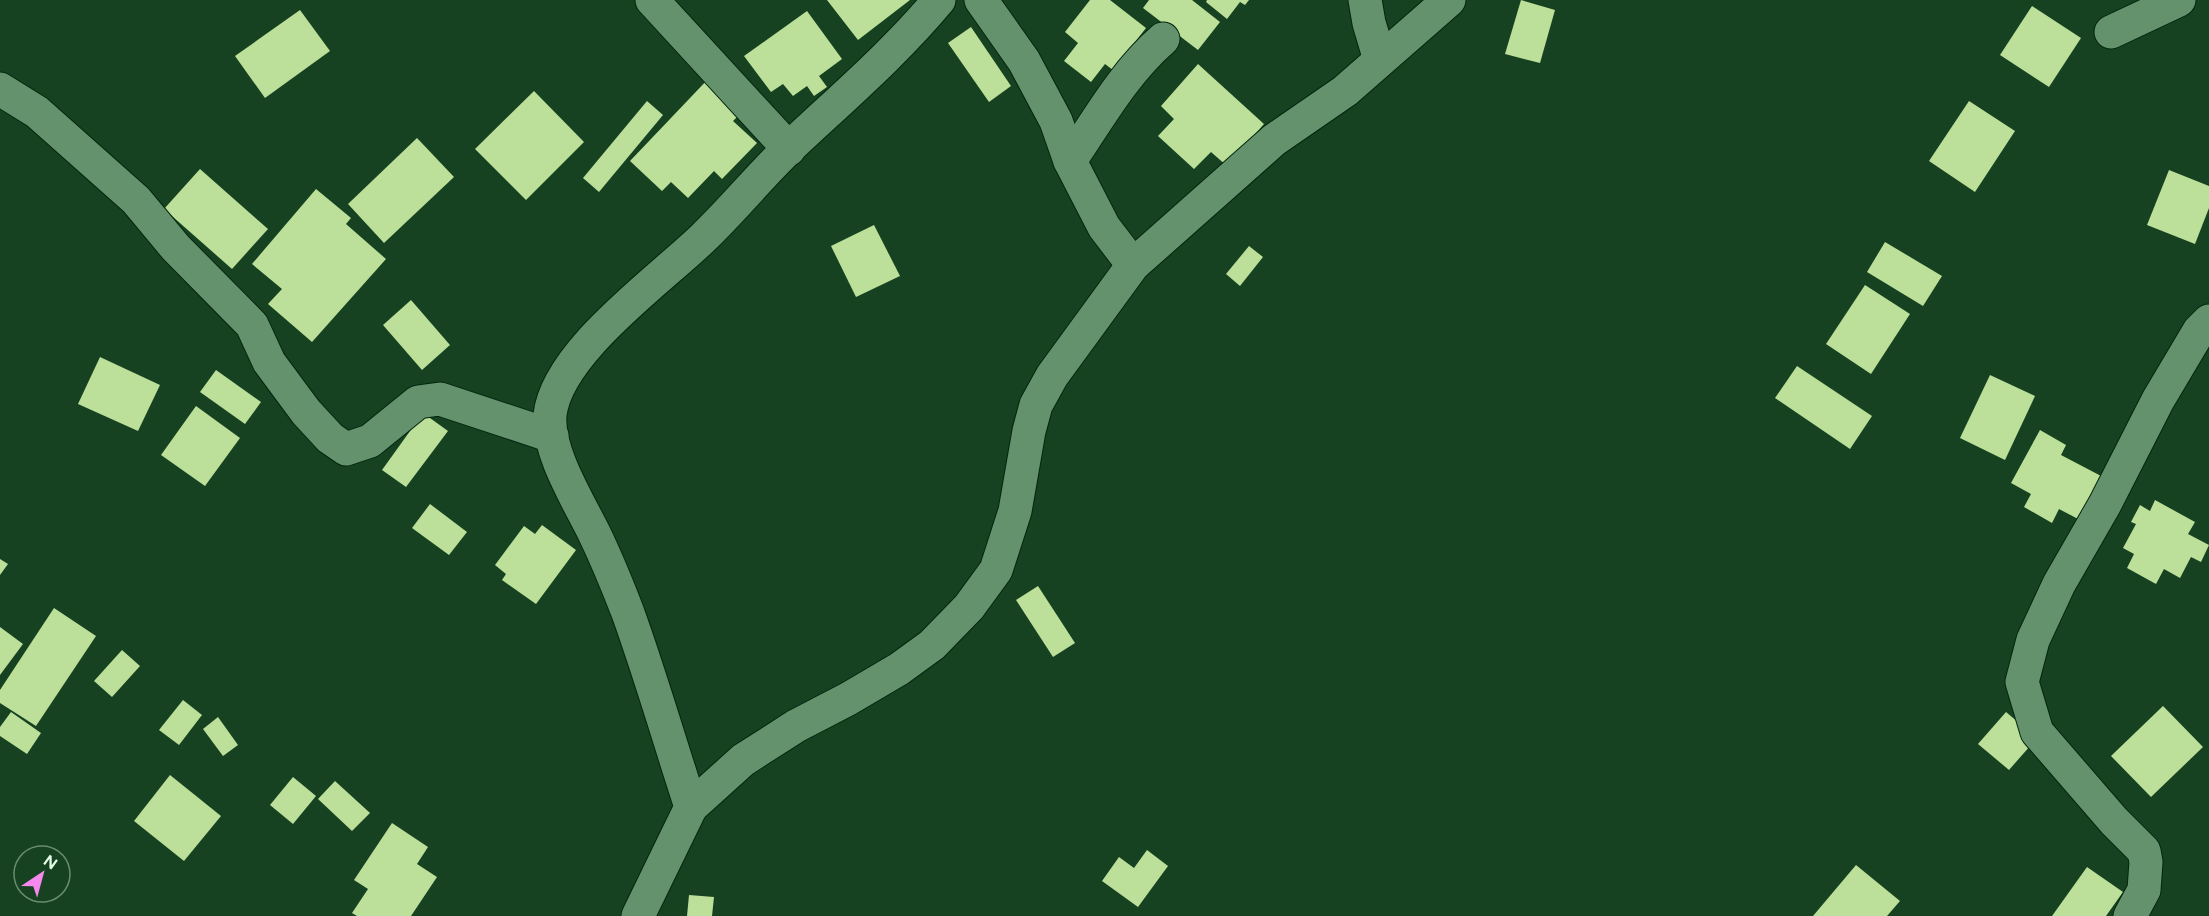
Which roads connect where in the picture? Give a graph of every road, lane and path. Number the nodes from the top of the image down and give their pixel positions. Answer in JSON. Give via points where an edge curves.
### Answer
{"nodes":[{"id":1,"x":652,"y":0,"type":"edge"},
{"id":2,"x":939,"y":0,"type":"edge"},
{"id":3,"x":981,"y":0,"type":"edge"},
{"id":4,"x":1365,"y":0,"type":"edge"},
{"id":5,"x":1449,"y":0,"type":"edge"},
{"id":6,"x":2179,"y":0,"type":"edge"},
{"id":7,"x":2111,"y":32,"type":"dead end"},
{"id":8,"x":1163,"y":39,"type":"dead end"},
{"id":9,"x":1380,"y":60,"type":"junction"},
{"id":10,"x":0,"y":89,"type":"edge"},
{"id":11,"x":789,"y":149,"type":"junction"},
{"id":12,"x":1070,"y":161,"type":"junction"},
{"id":13,"x":1133,"y":265,"type":"junction"},
{"id":14,"x":2209,"y":321,"type":"edge"},
{"id":15,"x":552,"y":436,"type":"junction"},
{"id":16,"x":691,"y":807,"type":"junction"},
{"id":17,"x":638,"y":916,"type":"edge"},
{"id":18,"x":2130,"y":916,"type":"edge"}],
"edges":[{"from":1,"to":11,"type":"street"},
{"from":2,"to":11,"type":"street","via":[[864,80]]},
{"from":3,"to":12,"type":"street","via":[[1024,61],[1056,121]]},
{"from":4,"to":9,"type":"street"},
{"from":5,"to":9,"type":"street"},
{"from":6,"to":7,"type":"street"},
{"from":8,"to":12,"type":"street","via":[[1143,55],[1122,82]]},
{"from":9,"to":13,"type":"street","via":[[1345,92],[1274,140]]},
{"from":10,"to":15,"type":"street","via":[[37,112],[136,200],[176,248],[252,325],[270,362],[306,412],[346,449],[370,441],[418,402],[440,399]]},
{"from":11,"to":15,"type":"street","via":[[705,236],[595,336],[571,364],[556,392],[550,415]]},
{"from":12,"to":13,"type":"street","via":[[1104,227]]},
{"from":13,"to":16,"type":"street","via":[[1052,376],[1036,405],[1015,511],[996,570],[969,607],[932,645],[899,669],[742,760]]},
{"from":14,"to":18,"type":"street","via":[[2158,400],[2106,504],[2059,584],[2033,640],[2022,682],[2037,732],[2144,851],[2144,890]]},
{"from":15,"to":16,"type":"street","via":[[564,475],[628,613]]},
{"from":16,"to":17,"type":"street"}]}
